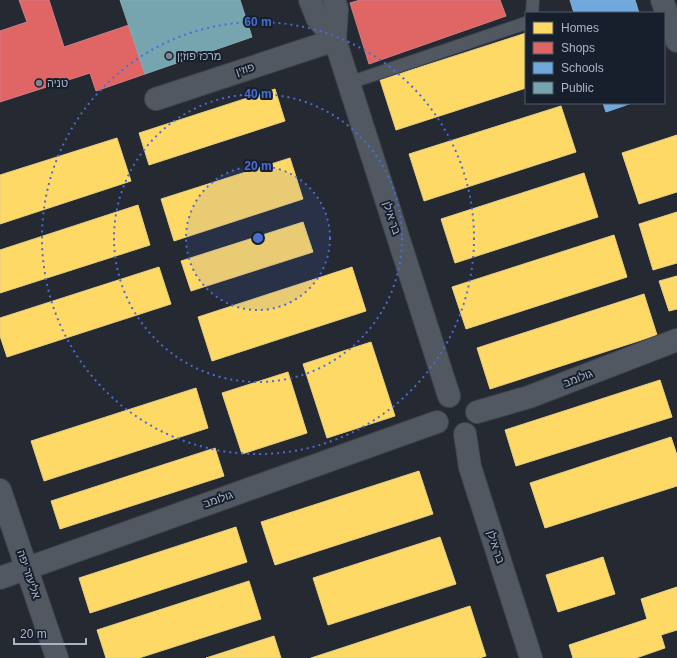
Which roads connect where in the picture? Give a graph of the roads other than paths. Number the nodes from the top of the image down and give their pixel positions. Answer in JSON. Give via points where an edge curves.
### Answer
{"nodes":[{"id":1,"x":310,"y":0,"type":"edge"},
{"id":2,"x":334,"y":0,"type":"edge"},
{"id":3,"x":533,"y":0,"type":"edge"},
{"id":4,"x":662,"y":0,"type":"edge"},
{"id":5,"x":532,"y":12,"type":"edge"},
{"id":6,"x":525,"y":23,"type":"edge"},
{"id":7,"x":335,"y":40,"type":"junction"},
{"id":8,"x":677,"y":41,"type":"edge"},
{"id":9,"x":349,"y":83,"type":"junction"},
{"id":10,"x":156,"y":99,"type":"dead end"},
{"id":11,"x":677,"y":340,"type":"edge"},
{"id":12,"x":449,"y":396,"type":"junction"},
{"id":13,"x":477,"y":412,"type":"junction"},
{"id":14,"x":436,"y":422,"type":"junction"},
{"id":15,"x":466,"y":434,"type":"junction"},
{"id":16,"x":0,"y":490,"type":"edge"},
{"id":17,"x":27,"y":567,"type":"junction"},
{"id":18,"x":0,"y":578,"type":"edge"},
{"id":19,"x":57,"y":658,"type":"edge"},
{"id":20,"x":531,"y":658,"type":"edge"}],
"edges":[{"from":1,"to":7,"type":"street","name":"בר אילן","via":[[317,18]]},
{"from":2,"to":7,"type":"street","name":"בר אילן","via":[[338,9]]},
{"from":3,"to":5,"type":"lane"},
{"from":4,"to":8,"type":"street"},
{"from":6,"to":9,"type":"lane"},
{"from":7,"to":9,"type":"street","name":"בר אילן"},
{"from":7,"to":10,"type":"street","name":"פוזין"},
{"from":9,"to":12,"type":"street","name":"בר אילן"},
{"from":11,"to":13,"type":"street","name":"גולומב","via":[[529,397]]},
{"from":12,"to":13,"type":"street","via":[[470,399]]},
{"from":12,"to":14,"type":"street","via":[[436,410]]},
{"from":13,"to":15,"type":"street","via":[[473,429]]},
{"from":14,"to":15,"type":"street","via":[[451,436]]},
{"from":14,"to":17,"type":"street","name":"גולומב"},
{"from":15,"to":20,"type":"street","name":"בר אילן","via":[[470,468]]},
{"from":16,"to":17,"type":"street","name":"אליעזר יפה"},
{"from":17,"to":18,"type":"street","name":"גולומב"},
{"from":17,"to":19,"type":"street","name":"אליעזר יפה"}]}
